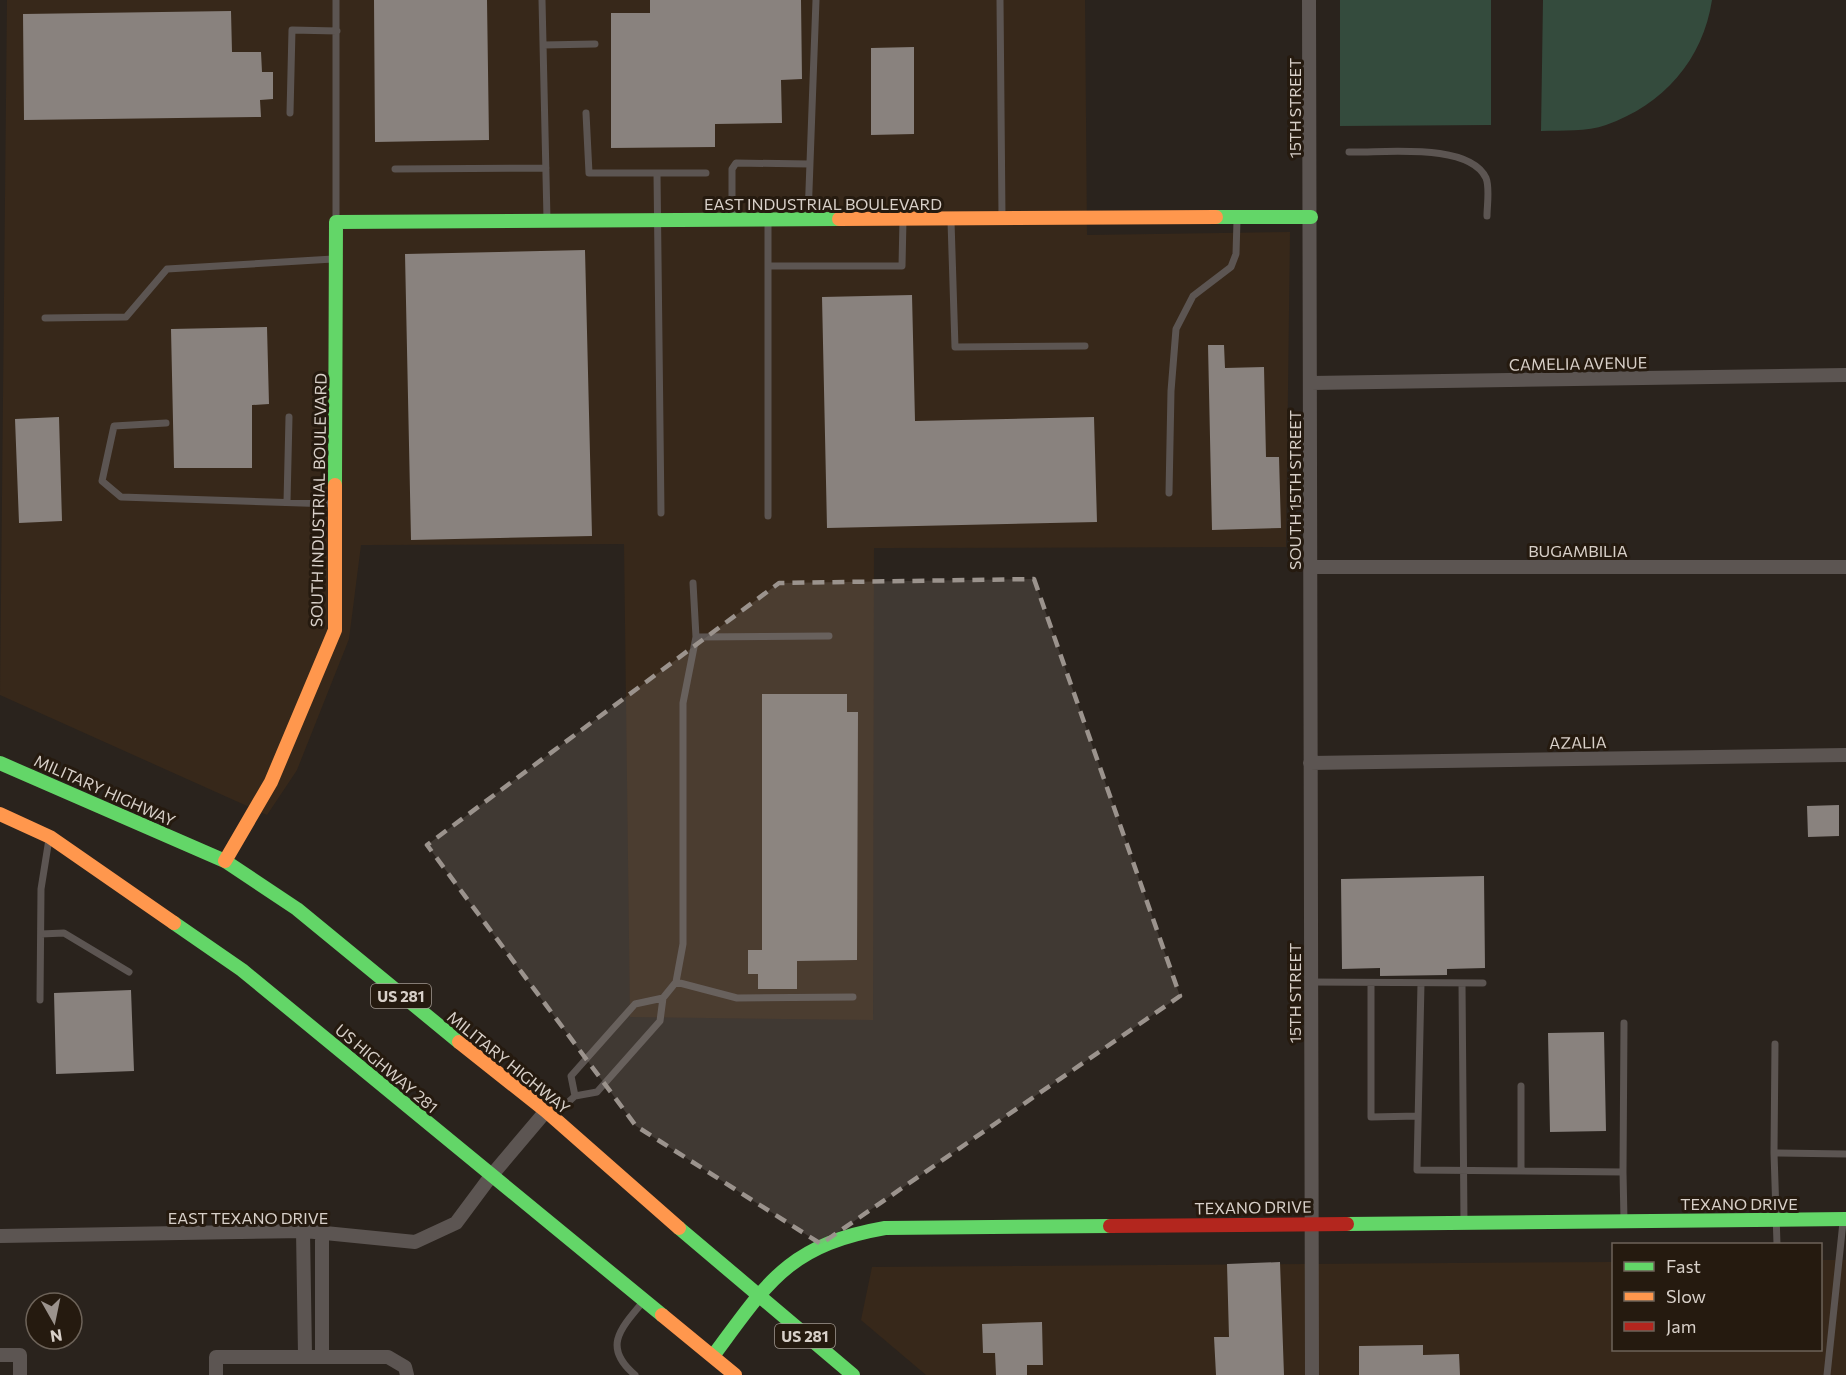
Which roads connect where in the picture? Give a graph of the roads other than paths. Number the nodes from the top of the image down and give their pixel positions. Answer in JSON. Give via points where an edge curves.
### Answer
{"nodes":[{"id":1,"x":336,"y":0,"type":"edge"},
{"id":2,"x":542,"y":0,"type":"edge"},
{"id":3,"x":816,"y":0,"type":"edge"},
{"id":4,"x":1000,"y":0,"type":"edge"},
{"id":5,"x":1310,"y":0,"type":"edge"},
{"id":6,"x":337,"y":31,"type":"junction"},
{"id":7,"x":595,"y":44,"type":"dead end"},
{"id":8,"x":543,"y":45,"type":"junction"},
{"id":9,"x":290,"y":113,"type":"dead end"},
{"id":10,"x":586,"y":113,"type":"dead end"},
{"id":11,"x":1349,"y":152,"type":"dead end"},
{"id":12,"x":809,"y":164,"type":"junction"},
{"id":13,"x":546,"y":168,"type":"junction"},
{"id":14,"x":395,"y":169,"type":"dead end"},
{"id":15,"x":657,"y":173,"type":"junction"},
{"id":16,"x":706,"y":173,"type":"dead end"},
{"id":17,"x":1486,"y":216,"type":"dead end"},
{"id":18,"x":1237,"y":217,"type":"junction"},
{"id":19,"x":1311,"y":217,"type":"junction"},
{"id":20,"x":1002,"y":218,"type":"junction"},
{"id":21,"x":903,"y":219,"type":"junction"},
{"id":22,"x":951,"y":219,"type":"junction"},
{"id":23,"x":658,"y":220,"type":"junction"},
{"id":24,"x":732,"y":220,"type":"junction"},
{"id":25,"x":768,"y":220,"type":"junction"},
{"id":26,"x":808,"y":220,"type":"junction"},
{"id":27,"x":547,"y":221,"type":"junction"},
{"id":28,"x":336,"y":222,"type":"junction"},
{"id":29,"x":336,"y":259,"type":"junction"},
{"id":30,"x":768,"y":266,"type":"junction"},
{"id":31,"x":45,"y":318,"type":"dead end"},
{"id":32,"x":1085,"y":346,"type":"dead end"},
{"id":33,"x":1846,"y":375,"type":"edge"},
{"id":34,"x":1311,"y":383,"type":"junction"},
{"id":35,"x":288,"y":417,"type":"dead end"},
{"id":36,"x":166,"y":423,"type":"dead end"},
{"id":37,"x":1169,"y":493,"type":"dead end"},
{"id":38,"x":287,"y":502,"type":"junction"},
{"id":39,"x":336,"y":504,"type":"junction"},
{"id":40,"x":661,"y":513,"type":"dead end"},
{"id":41,"x":768,"y":516,"type":"dead end"},
{"id":42,"x":1310,"y":567,"type":"junction"},
{"id":43,"x":1846,"y":567,"type":"edge"},
{"id":44,"x":693,"y":584,"type":"dead end"},
{"id":45,"x":829,"y":636,"type":"dead end"},
{"id":46,"x":696,"y":637,"type":"junction"},
{"id":47,"x":1846,"y":755,"type":"edge"},
{"id":48,"x":0,"y":763,"type":"edge"},
{"id":49,"x":1310,"y":763,"type":"junction"},
{"id":50,"x":0,"y":814,"type":"edge"},
{"id":51,"x":50,"y":837,"type":"junction"},
{"id":52,"x":225,"y":861,"type":"junction"},
{"id":53,"x":41,"y":934,"type":"junction"},
{"id":54,"x":129,"y":972,"type":"dead end"},
{"id":55,"x":676,"y":982,"type":"junction"},
{"id":56,"x":1310,"y":982,"type":"junction"},
{"id":57,"x":1371,"y":983,"type":"junction"},
{"id":58,"x":1420,"y":983,"type":"junction"},
{"id":59,"x":1462,"y":983,"type":"junction"},
{"id":60,"x":1483,"y":983,"type":"dead end"},
{"id":61,"x":853,"y":996,"type":"dead end"},
{"id":62,"x":663,"y":998,"type":"junction"},
{"id":63,"x":40,"y":1000,"type":"dead end"},
{"id":64,"x":1624,"y":1023,"type":"dead end"},
{"id":65,"x":1775,"y":1044,"type":"dead end"},
{"id":66,"x":1521,"y":1086,"type":"dead end"},
{"id":67,"x":575,"y":1096,"type":"junction"},
{"id":68,"x":549,"y":1114,"type":"junction"},
{"id":69,"x":1418,"y":1116,"type":"junction"},
{"id":70,"x":1774,"y":1153,"type":"junction"},
{"id":71,"x":1846,"y":1154,"type":"edge"},
{"id":72,"x":1464,"y":1170,"type":"junction"},
{"id":73,"x":1521,"y":1171,"type":"junction"},
{"id":74,"x":1623,"y":1172,"type":"junction"},
{"id":75,"x":491,"y":1176,"type":"junction"},
{"id":76,"x":1845,"y":1219,"type":"edge"},
{"id":77,"x":1624,"y":1220,"type":"junction"},
{"id":78,"x":1776,"y":1220,"type":"junction"},
{"id":79,"x":1464,"y":1222,"type":"junction"},
{"id":80,"x":1311,"y":1223,"type":"junction"},
{"id":81,"x":303,"y":1232,"type":"junction"},
{"id":82,"x":322,"y":1233,"type":"junction"},
{"id":83,"x":0,"y":1236,"type":"edge"},
{"id":84,"x":1777,"y":1243,"type":"edge"},
{"id":85,"x":758,"y":1297,"type":"junction"},
{"id":86,"x":644,"y":1300,"type":"junction"},
{"id":87,"x":0,"y":1355,"type":"edge"},
{"id":88,"x":305,"y":1355,"type":"junction"},
{"id":89,"x":322,"y":1356,"type":"junction"},
{"id":90,"x":713,"y":1356,"type":"junction"},
{"id":91,"x":731,"y":1374,"type":"edge"},
{"id":92,"x":20,"y":1375,"type":"edge"},
{"id":93,"x":216,"y":1375,"type":"edge"},
{"id":94,"x":407,"y":1375,"type":"edge"},
{"id":95,"x":635,"y":1375,"type":"edge"},
{"id":96,"x":853,"y":1375,"type":"edge"},
{"id":97,"x":1312,"y":1375,"type":"edge"},
{"id":98,"x":1827,"y":1375,"type":"edge"}],
"edges":[{"from":1,"to":6,"type":"lane"},
{"from":2,"to":8,"type":"lane"},
{"from":3,"to":12,"type":"lane"},
{"from":4,"to":20,"type":"lane"},
{"from":5,"to":19,"type":"street","name":"15TH STREET"},
{"from":6,"to":9,"type":"lane","via":[[292,30]]},
{"from":6,"to":28,"type":"lane"},
{"from":7,"to":8,"type":"lane"},
{"from":8,"to":13,"type":"lane"},
{"from":10,"to":15,"type":"lane","via":[[589,173]]},
{"from":11,"to":17,"type":"lane","via":[[1450,154],[1478,165],[1487,181]]},
{"from":12,"to":24,"type":"lane","via":[[736,163],[732,169]]},
{"from":12,"to":26,"type":"lane"},
{"from":13,"to":14,"type":"lane"},
{"from":13,"to":27,"type":"lane"},
{"from":15,"to":16,"type":"lane"},
{"from":15,"to":23,"type":"lane"},
{"from":18,"to":19,"type":"street","name":"EAST INDUSTRIAL BOULEVARD"},
{"from":18,"to":20,"type":"street","name":"EAST INDUSTRIAL BOULEVARD"},
{"from":18,"to":37,"type":"lane","via":[[1236,254],[1231,267],[1193,296],[1176,329]]},
{"from":19,"to":34,"type":"street","name":"SOUTH 15TH STREET"},
{"from":20,"to":22,"type":"street","name":"EAST INDUSTRIAL BOULEVARD"},
{"from":21,"to":22,"type":"street","name":"EAST INDUSTRIAL BOULEVARD"},
{"from":21,"to":26,"type":"street","name":"EAST INDUSTRIAL BOULEVARD"},
{"from":21,"to":30,"type":"lane","via":[[902,266]]},
{"from":22,"to":32,"type":"lane","via":[[955,347]]},
{"from":23,"to":24,"type":"street","name":"EAST INDUSTRIAL BOULEVARD"},
{"from":23,"to":27,"type":"street","name":"EAST INDUSTRIAL BOULEVARD"},
{"from":23,"to":40,"type":"lane"},
{"from":24,"to":25,"type":"street","name":"EAST INDUSTRIAL BOULEVARD"},
{"from":25,"to":26,"type":"street","name":"EAST INDUSTRIAL BOULEVARD"},
{"from":25,"to":30,"type":"lane"},
{"from":27,"to":28,"type":"street","name":"EAST INDUSTRIAL BOULEVARD"},
{"from":28,"to":29,"type":"street","name":"SOUTH INDUSTRIAL BOULEVARD"},
{"from":29,"to":31,"type":"lane","via":[[167,269],[126,317]]},
{"from":29,"to":39,"type":"street","name":"SOUTH INDUSTRIAL BOULEVARD"},
{"from":30,"to":41,"type":"lane"},
{"from":33,"to":34,"type":"street","name":"CAMELIA AVENUE"},
{"from":34,"to":42,"type":"street","name":"SOUTH 15TH STREET"},
{"from":35,"to":38,"type":"lane"},
{"from":36,"to":38,"type":"lane","via":[[114,426],[102,481],[122,497]]},
{"from":38,"to":39,"type":"lane"},
{"from":39,"to":52,"type":"street","name":"SOUTH INDUSTRIAL BOULEVARD","via":[[335,630],[271,782]]},
{"from":42,"to":43,"type":"street","name":"BUGAMBILIA"},
{"from":42,"to":49,"type":"street","name":"SOUTH 15TH STREET"},
{"from":44,"to":46,"type":"lane"},
{"from":45,"to":46,"type":"lane"},
{"from":46,"to":55,"type":"lane","via":[[683,702],[683,944]]},
{"from":47,"to":49,"type":"street","name":"AZALIA"},
{"from":48,"to":52,"type":"street","name":"MILITARY HIGHWAY","number":"US 281"},
{"from":49,"to":56,"type":"street","name":"15TH STREET"},
{"from":50,"to":51,"type":"street","name":"US HIGHWAY 281"},
{"from":51,"to":53,"type":"lane","via":[[41,890]]},
{"from":51,"to":75,"type":"street","name":"US HIGHWAY 281","via":[[242,970]]},
{"from":52,"to":68,"type":"street","name":"MILITARY HIGHWAY","number":"US 281","via":[[297,909]]},
{"from":53,"to":54,"type":"lane","via":[[64,933]]},
{"from":53,"to":63,"type":"lane"},
{"from":55,"to":61,"type":"lane","via":[[737,998]]},
{"from":55,"to":62,"type":"lane"},
{"from":56,"to":57,"type":"lane"},
{"from":56,"to":80,"type":"street","name":"15TH STREET"},
{"from":57,"to":58,"type":"lane"},
{"from":57,"to":69,"type":"lane","via":[[1371,1117]]},
{"from":58,"to":59,"type":"lane"},
{"from":58,"to":69,"type":"lane"},
{"from":59,"to":60,"type":"lane"},
{"from":59,"to":72,"type":"lane"},
{"from":62,"to":67,"type":"lane","via":[[660,1021],[597,1092]]},
{"from":62,"to":67,"type":"lane","via":[[635,1005],[571,1076]]},
{"from":64,"to":74,"type":"lane"},
{"from":65,"to":70,"type":"lane"},
{"from":66,"to":73,"type":"lane"},
{"from":67,"to":68,"type":"lane"},
{"from":68,"to":75,"type":"street","name":"EAST TEXANO DRIVE"},
{"from":68,"to":85,"type":"street","name":"MILITARY HIGHWAY","number":"US 281"},
{"from":69,"to":72,"type":"lane","via":[[1417,1170]]},
{"from":70,"to":71,"type":"lane"},
{"from":70,"to":78,"type":"lane"},
{"from":72,"to":73,"type":"lane"},
{"from":72,"to":79,"type":"lane"},
{"from":73,"to":74,"type":"lane"},
{"from":74,"to":77,"type":"lane"},
{"from":75,"to":82,"type":"street","name":"EAST TEXANO DRIVE","via":[[456,1223],[415,1242]]},
{"from":75,"to":86,"type":"street","name":"US HIGHWAY 281"},
{"from":76,"to":78,"type":"street","name":"TEXANO DRIVE"},
{"from":76,"to":98,"type":"lane"},
{"from":77,"to":78,"type":"street","name":"TEXANO DRIVE"},
{"from":77,"to":79,"type":"street","name":"TEXANO DRIVE"},
{"from":78,"to":84,"type":"lane"},
{"from":79,"to":80,"type":"street","name":"TEXANO DRIVE"},
{"from":80,"to":85,"type":"street","name":"TEXANO DRIVE","via":[[885,1228],[851,1232],[819,1243],[787,1263]]},
{"from":80,"to":97,"type":"street"},
{"from":81,"to":82,"type":"street","name":"EAST TEXANO DRIVE"},
{"from":81,"to":83,"type":"street","name":"EAST TEXANO DRIVE"},
{"from":81,"to":88,"type":"street"},
{"from":82,"to":89,"type":"street"},
{"from":85,"to":90,"type":"street","name":"TEXANO DRIVE"},
{"from":85,"to":96,"type":"street","number":"US 281"},
{"from":86,"to":90,"type":"street","name":"US HIGHWAY 281"},
{"from":86,"to":95,"type":"lane","via":[[620,1329],[616,1345],[621,1363]]},
{"from":87,"to":92,"type":"street","via":[[20,1355]]},
{"from":88,"to":89,"type":"street"},
{"from":88,"to":93,"type":"street","via":[[216,1357]]},
{"from":89,"to":94,"type":"street","via":[[388,1357],[405,1366]]},
{"from":90,"to":91,"type":"street","name":"US HIGHWAY 281"}]}
